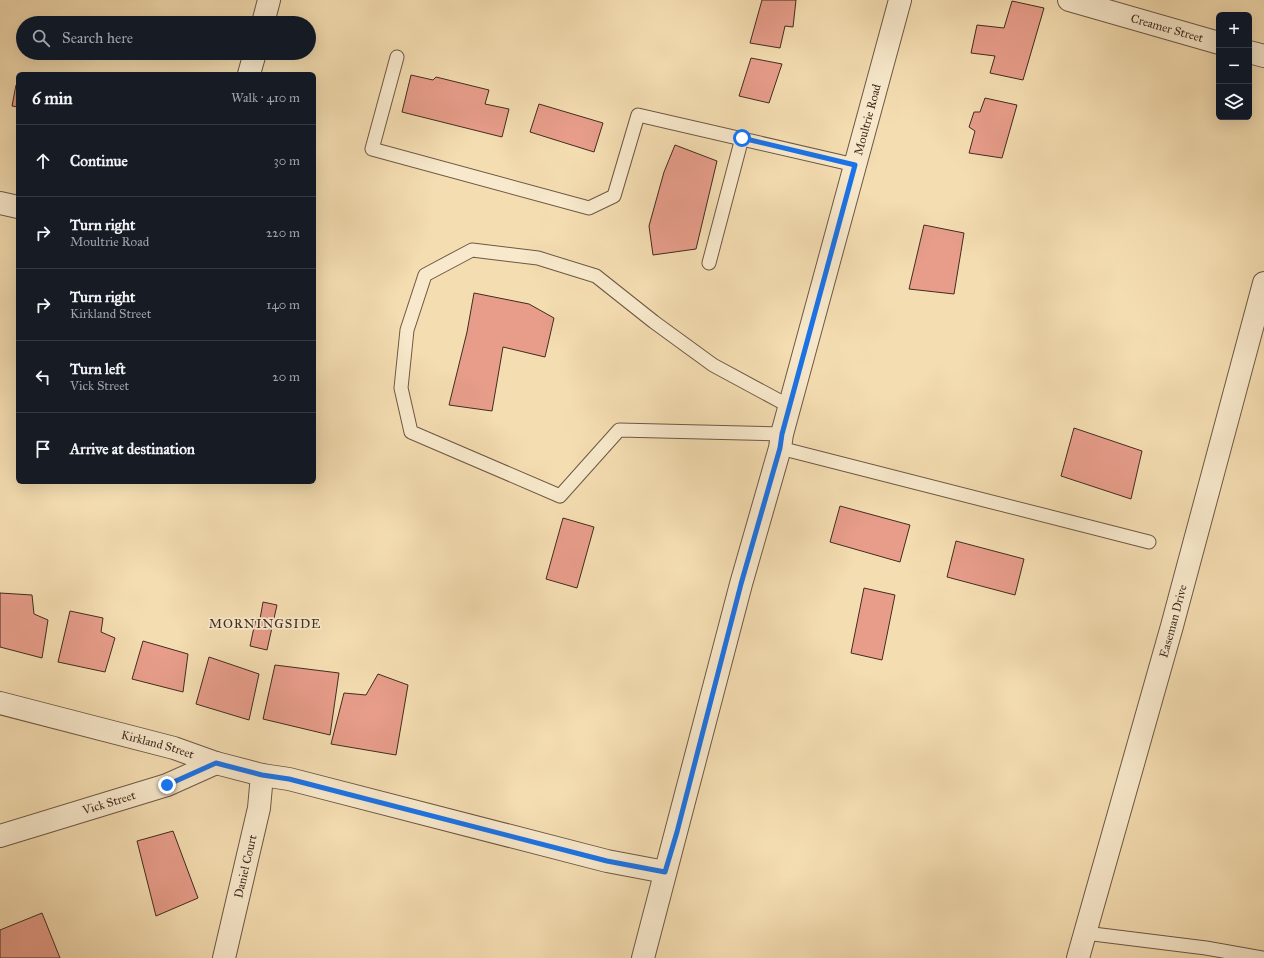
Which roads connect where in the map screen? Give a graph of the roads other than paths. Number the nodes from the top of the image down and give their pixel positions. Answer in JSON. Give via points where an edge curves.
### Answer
{"nodes":[{"id":1,"x":269,"y":0,"type":"edge"},
{"id":2,"x":900,"y":0,"type":"edge"},
{"id":3,"x":1069,"y":0,"type":"edge"},
{"id":4,"x":265,"y":16,"type":"edge"},
{"id":5,"x":1216,"y":42,"type":"edge"},
{"id":6,"x":1252,"y":53,"type":"edge"},
{"id":7,"x":1264,"y":56,"type":"edge"},
{"id":8,"x":397,"y":57,"type":"dead end"},
{"id":9,"x":253,"y":60,"type":"edge"},
{"id":10,"x":250,"y":72,"type":"edge"},
{"id":11,"x":742,"y":138,"type":"junction"},
{"id":12,"x":855,"y":165,"type":"junction"},
{"id":13,"x":0,"y":203,"type":"edge"},
{"id":14,"x":16,"y":207,"type":"edge"},
{"id":15,"x":709,"y":264,"type":"dead end"},
{"id":16,"x":1264,"y":282,"type":"edge"},
{"id":17,"x":789,"y":406,"type":"junction"},
{"id":18,"x":781,"y":441,"type":"junction"},
{"id":19,"x":1149,"y":542,"type":"dead end"},
{"id":20,"x":0,"y":703,"type":"edge"},
{"id":21,"x":216,"y":763,"type":"junction"},
{"id":22,"x":262,"y":775,"type":"junction"},
{"id":23,"x":0,"y":836,"type":"edge"},
{"id":24,"x":665,"y":872,"type":"junction"},
{"id":25,"x":1085,"y":933,"type":"junction"},
{"id":26,"x":224,"y":958,"type":"edge"},
{"id":27,"x":643,"y":958,"type":"edge"},
{"id":28,"x":1078,"y":958,"type":"edge"},
{"id":29,"x":1262,"y":958,"type":"edge"}],
"edges":[{"from":1,"to":4,"type":"street"},
{"from":2,"to":12,"type":"street","name":"Moultrie Road"},
{"from":3,"to":5,"type":"street","name":"Creamer Street"},
{"from":6,"to":7,"type":"street"},
{"from":8,"to":11,"type":"lane","via":[[372,149],[589,208],[614,196],[638,115]]},
{"from":9,"to":10,"type":"street"},
{"from":11,"to":12,"type":"lane"},
{"from":11,"to":15,"type":"lane"},
{"from":12,"to":17,"type":"street","name":"Moultrie Road"},
{"from":13,"to":14,"type":"street"},
{"from":16,"to":25,"type":"street","name":"Easeman Drive","via":[[1174,618]]},
{"from":17,"to":18,"type":"street","name":"Moultrie Road"},
{"from":17,"to":18,"type":"lane","via":[[713,365],[596,276],[538,258],[472,250],[425,275],[407,330],[401,388],[411,432],[560,496],[619,430]]},
{"from":18,"to":19,"type":"lane"},
{"from":18,"to":24,"type":"street","name":"Moultrie Road"},
{"from":20,"to":21,"type":"street","name":"Kirkland Street","via":[[174,748]]},
{"from":21,"to":22,"type":"street","name":"Kirkland Street"},
{"from":21,"to":23,"type":"street","name":"Vick Street","via":[[167,785]]},
{"from":22,"to":24,"type":"street","name":"Kirkland Street","via":[[289,779],[607,861]]},
{"from":22,"to":26,"type":"street","name":"Daniel Court","via":[[259,808]]},
{"from":24,"to":27,"type":"street","name":"Moultrie Road"},
{"from":25,"to":28,"type":"street","name":"Easeman Drive"},
{"from":25,"to":29,"type":"lane","via":[[1206,948]]}]}
